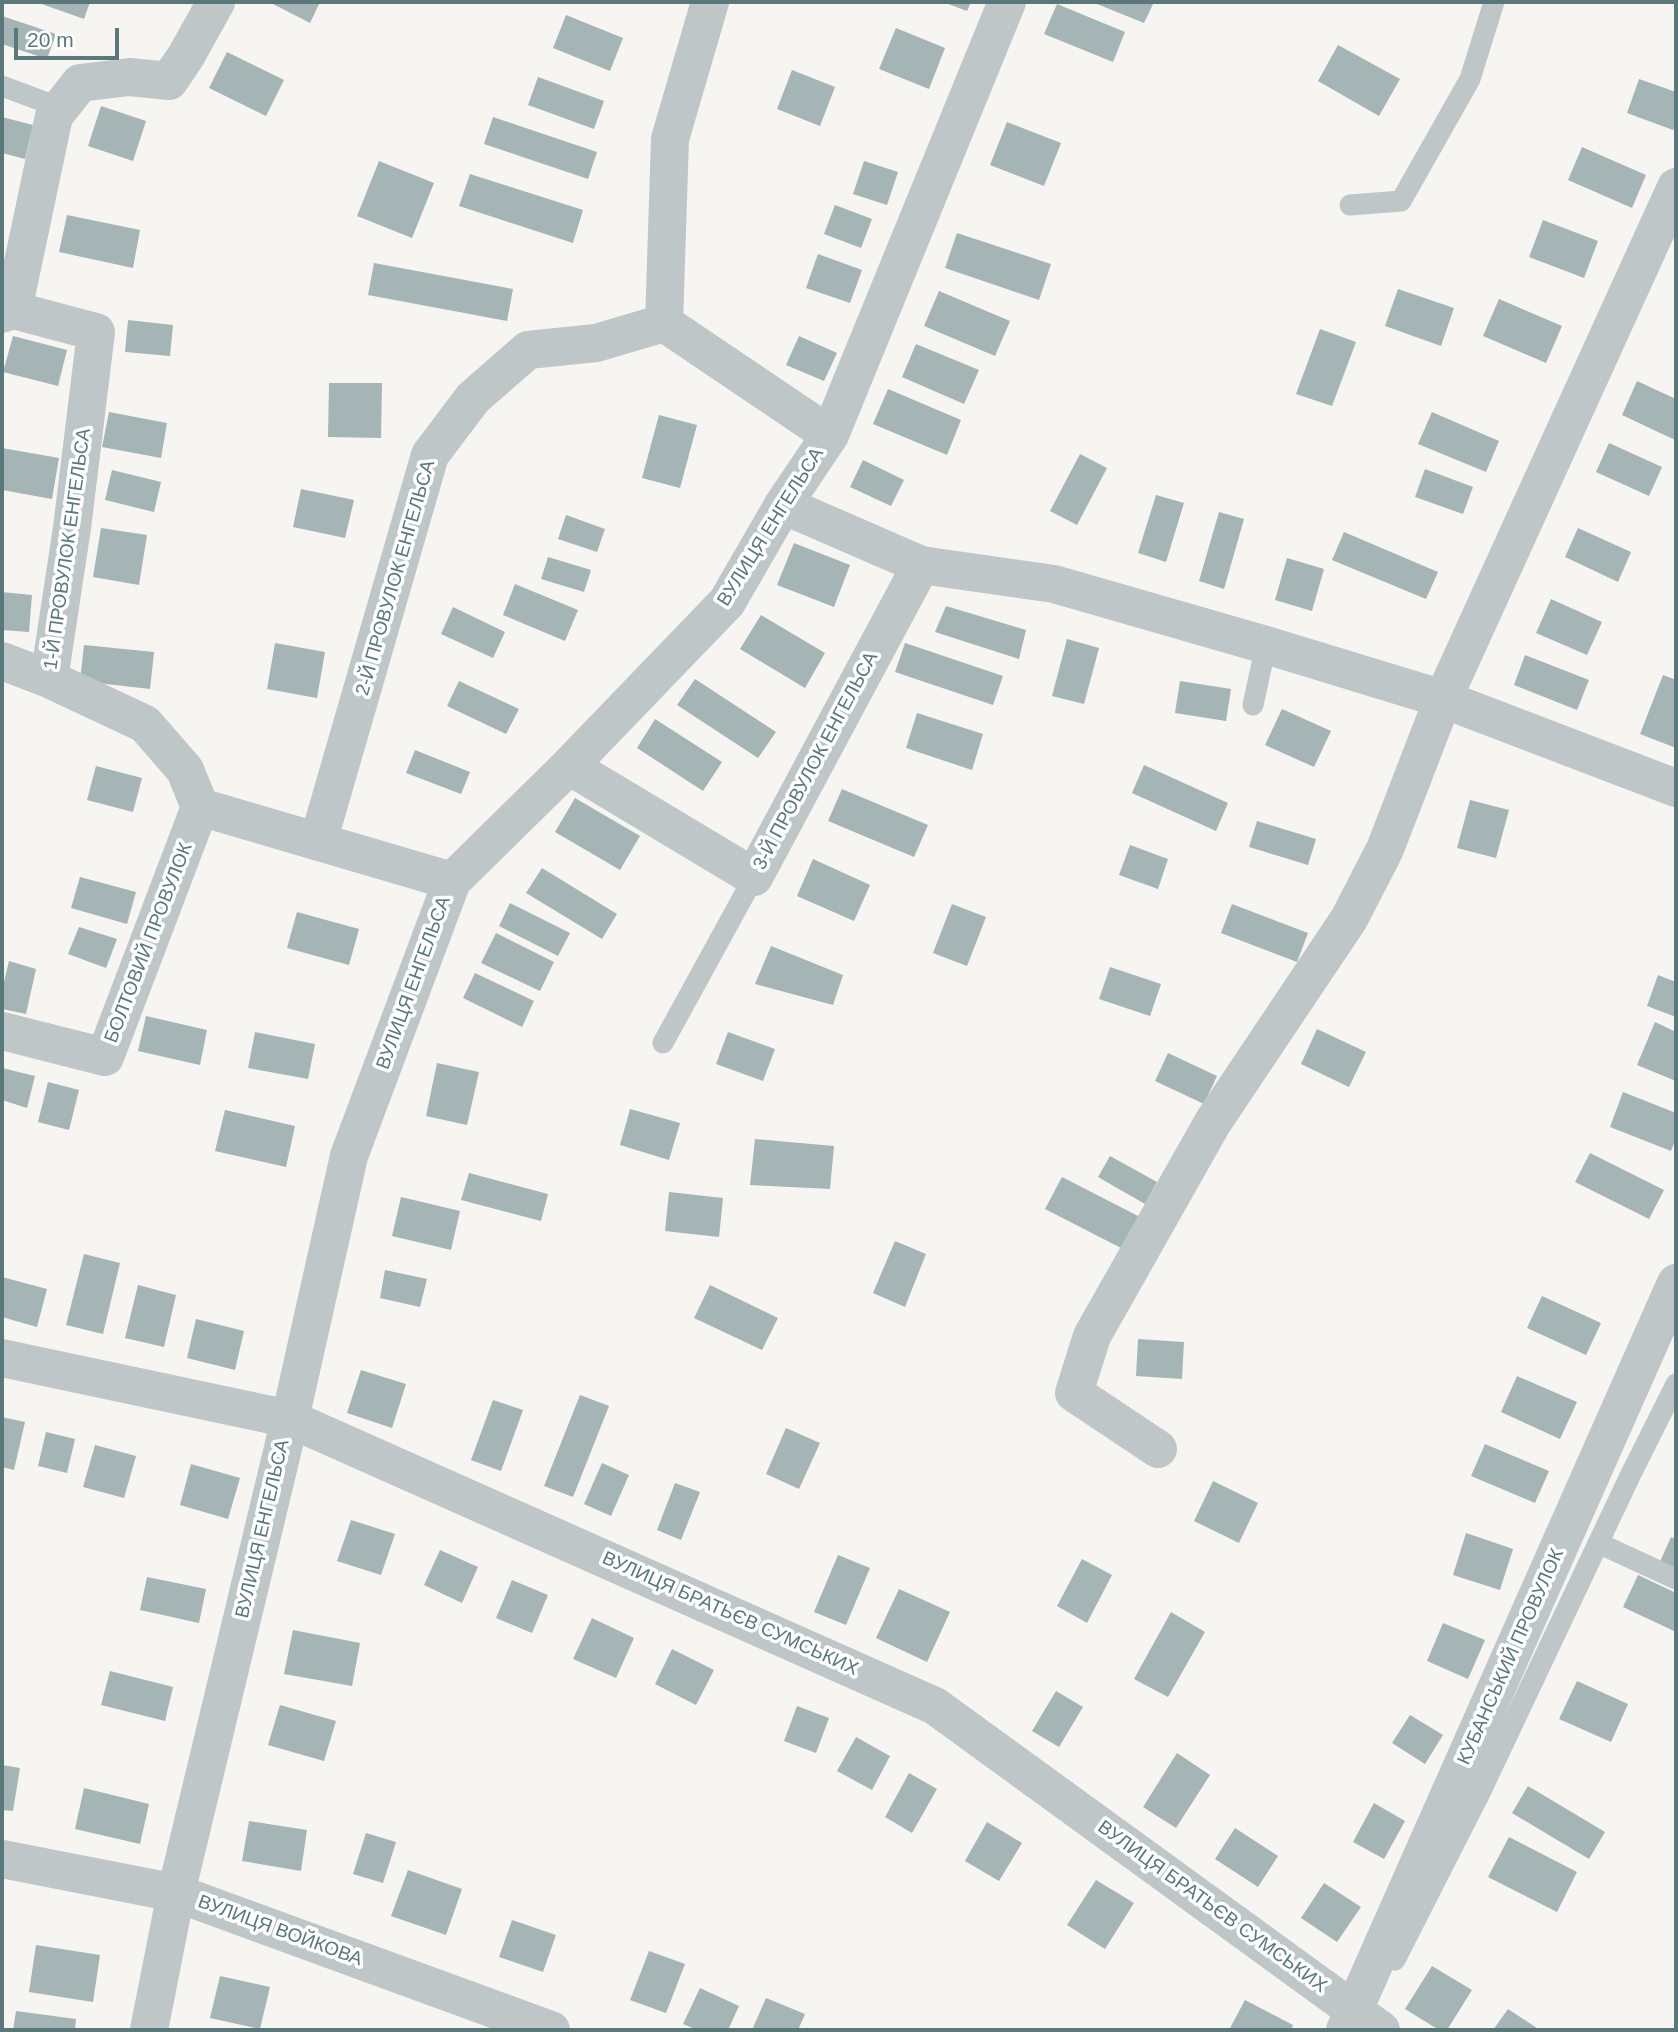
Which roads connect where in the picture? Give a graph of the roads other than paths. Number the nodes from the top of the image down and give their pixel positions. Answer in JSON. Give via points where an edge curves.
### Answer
{"nodes":[{"id":1,"x":216,"y":2,"type":"edge"},
{"id":2,"x":710,"y":2,"type":"edge"},
{"id":3,"x":1007,"y":2,"type":"edge"},
{"id":4,"x":1494,"y":2,"type":"edge"},
{"id":5,"x":2,"y":86,"type":"edge"},
{"id":6,"x":61,"y":108,"type":"junction"},
{"id":7,"x":1676,"y":187,"type":"edge"},
{"id":8,"x":1350,"y":205,"type":"dead end"},
{"id":9,"x":7,"y":312,"type":"edge"},
{"id":10,"x":664,"y":323,"type":"junction"},
{"id":11,"x":830,"y":435,"type":"junction"},
{"id":12,"x":783,"y":505,"type":"junction"},
{"id":13,"x":921,"y":565,"type":"junction"},
{"id":14,"x":1266,"y":645,"type":"junction"},
{"id":15,"x":2,"y":661,"type":"edge"},
{"id":16,"x":49,"y":679,"type":"junction"},
{"id":17,"x":1443,"y":699,"type":"junction"},
{"id":18,"x":1253,"y":705,"type":"dead end"},
{"id":19,"x":569,"y":766,"type":"junction"},
{"id":20,"x":1676,"y":788,"type":"edge"},
{"id":21,"x":200,"y":807,"type":"junction"},
{"id":22,"x":318,"y":842,"type":"junction"},
{"id":23,"x":754,"y":877,"type":"junction"},
{"id":24,"x":452,"y":881,"type":"junction"},
{"id":25,"x":2,"y":1031,"type":"edge"},
{"id":26,"x":663,"y":1043,"type":"dead end"},
{"id":27,"x":1676,"y":1283,"type":"edge"},
{"id":28,"x":2,"y":1358,"type":"edge"},
{"id":29,"x":1676,"y":1384,"type":"edge"},
{"id":30,"x":290,"y":1419,"type":"junction"},
{"id":31,"x":1158,"y":1449,"type":"dead end"},
{"id":32,"x":1598,"y":1544,"type":"junction"},
{"id":33,"x":1676,"y":1579,"type":"edge"},
{"id":34,"x":2,"y":1859,"type":"edge"},
{"id":35,"x":176,"y":1893,"type":"junction"},
{"id":36,"x":1361,"y":2022,"type":"edge"},
{"id":37,"x":149,"y":2030,"type":"edge"},
{"id":38,"x":551,"y":2030,"type":"edge"}],
"edges":[{"from":1,"to":6,"type":"street","via":[[169,81],[129,78],[80,83]]},
{"from":2,"to":10,"type":"street","via":[[670,139]]},
{"from":3,"to":11,"type":"street","name":"ВУЛИЦЯ ЕНГЕЛЬСА"},
{"from":4,"to":8,"type":"lane","via":[[1470,79],[1401,201]]},
{"from":5,"to":6,"type":"lane"},
{"from":6,"to":9,"type":"street","via":[[54,116]]},
{"from":7,"to":17,"type":"street"},
{"from":9,"to":16,"type":"street","name":"1-Й ПРОВУЛОК ЕНГЕЛЬСА","via":[[96,332]]},
{"from":10,"to":11,"type":"street"},
{"from":10,"to":22,"type":"street","name":"2-Й ПРОВУЛОК ЕНГЕЛЬСА","via":[[596,343],[528,351],[473,398],[430,455]]},
{"from":11,"to":12,"type":"street","name":"ВУЛИЦЯ ЕНГЕЛЬСА"},
{"from":12,"to":13,"type":"street"},
{"from":12,"to":19,"type":"street","name":"ВУЛИЦЯ ЕНГЕЛЬСА","via":[[727,602]]},
{"from":13,"to":14,"type":"street","via":[[1054,584]]},
{"from":13,"to":23,"type":"street","name":"3-Й ПРОВУЛОК ЕНГЕЛЬСА"},
{"from":14,"to":17,"type":"street"},
{"from":14,"to":18,"type":"lane"},
{"from":15,"to":16,"type":"street"},
{"from":16,"to":21,"type":"street","name":"1-Й ПРОВУЛОК ЕНГЕЛЬСА","via":[[145,724],[185,770]]},
{"from":17,"to":20,"type":"street"},
{"from":17,"to":31,"type":"street","via":[[1385,849],[1349,919],[1213,1122],[1092,1336],[1073,1393]]},
{"from":19,"to":23,"type":"street","name":"3-Й ПРОВУЛОК ЕНГЕЛЬСА"},
{"from":19,"to":24,"type":"street","name":"ВУЛИЦЯ ЕНГЕЛЬСА"},
{"from":21,"to":22,"type":"street"},
{"from":21,"to":25,"type":"street","name":"БОЛТОВИЙ ПРОВУЛОК","via":[[105,1057]]},
{"from":22,"to":24,"type":"street"},
{"from":23,"to":26,"type":"lane"},
{"from":24,"to":30,"type":"street","name":"ВУЛИЦЯ ЕНГЕЛЬСА","via":[[349,1156]]},
{"from":27,"to":36,"type":"street","name":"КУБАНСЬКИЙ ПРОВУЛОК"},
{"from":28,"to":30,"type":"street","name":"ВУЛИЦЯ БРАТЬЄВ СУМСЬКИХ"},
{"from":29,"to":32,"type":"lane"},
{"from":30,"to":35,"type":"street","name":"ВУЛИЦЯ ЕНГЕЛЬСА"},
{"from":30,"to":36,"type":"street","name":"ВУЛИЦЯ БРАТЬЄВ СУМСЬКИХ","via":[[935,1706]]},
{"from":32,"to":33,"type":"lane"},
{"from":32,"to":36,"type":"lane","via":[[1480,1793]]},
{"from":34,"to":35,"type":"street","name":"ВУЛИЦЯ ВОЙКОВА"},
{"from":35,"to":37,"type":"street","name":"ВУЛИЦЯ ЕНГЕЛЬСА"},
{"from":35,"to":38,"type":"street","name":"ВУЛИЦЯ ВОЙКОВА"}]}
